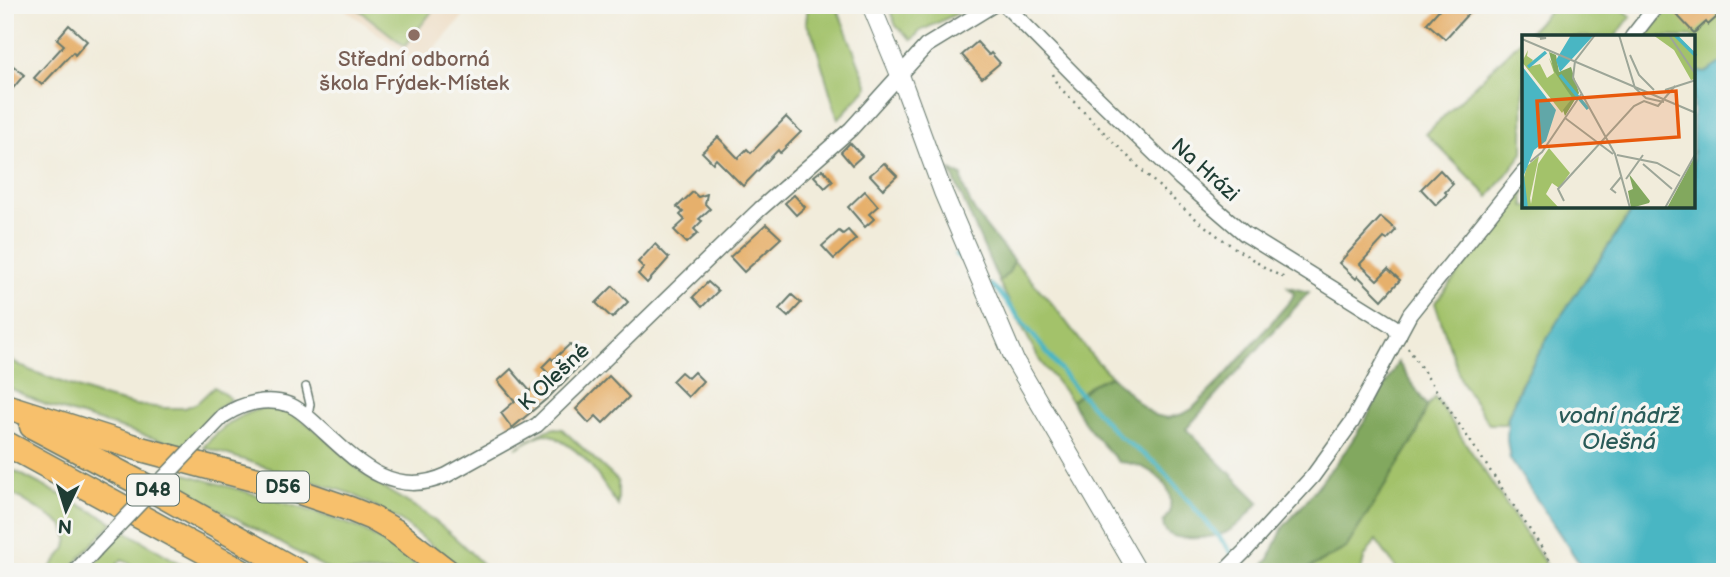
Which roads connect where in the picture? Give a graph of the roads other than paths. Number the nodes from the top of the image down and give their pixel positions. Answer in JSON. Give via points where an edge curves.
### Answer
{"nodes":[{"id":1,"x":871,"y":5,"type":"edge"},
{"id":2,"x":993,"y":5,"type":"edge"},
{"id":3,"x":1005,"y":5,"type":"edge"},
{"id":4,"x":1657,"y":5,"type":"edge"},
{"id":5,"x":1634,"y":35,"type":"edge"},
{"id":6,"x":900,"y":75,"type":"junction"},
{"id":7,"x":1522,"y":174,"type":"edge"},
{"id":8,"x":1399,"y":335,"type":"junction"},
{"id":9,"x":306,"y":387,"type":"dead end"},
{"id":10,"x":5,"y":406,"type":"edge"},
{"id":11,"x":5,"y":412,"type":"edge"},
{"id":12,"x":307,"y":416,"type":"junction"},
{"id":13,"x":5,"y":443,"type":"edge"},
{"id":14,"x":141,"y":516,"type":"junction"},
{"id":15,"x":1227,"y":568,"type":"edge"},
{"id":16,"x":75,"y":572,"type":"edge"},
{"id":17,"x":223,"y":572,"type":"edge"},
{"id":18,"x":242,"y":572,"type":"edge"},
{"id":19,"x":298,"y":572,"type":"edge"},
{"id":20,"x":448,"y":572,"type":"edge"},
{"id":21,"x":1138,"y":572,"type":"edge"}],
"edges":[{"from":1,"to":6,"type":"street"},
{"from":2,"to":6,"type":"street","name":"K Olešné","via":[[926,46]]},
{"from":3,"to":8,"type":"street","name":"Na Hrázi","via":[[1180,177],[1245,234]]},
{"from":4,"to":5,"type":"street"},
{"from":6,"to":12,"type":"street","name":"K Olešné","via":[[851,129],[760,209],[537,425],[435,480],[408,483],[385,479],[368,469]]},
{"from":6,"to":21,"type":"street","via":[[943,192],[1015,361]]},
{"from":7,"to":8,"type":"street","via":[[1410,314]]},
{"from":8,"to":15,"type":"street","via":[[1352,422],[1313,476]]},
{"from":9,"to":12,"type":"lane"},
{"from":10,"to":20,"type":"highway","number":"D56","via":[[350,509],[395,531]]},
{"from":11,"to":19,"type":"highway","number":"D48"},
{"from":12,"to":16,"type":"street","name":"K Olešné","bridge":true,"via":[[272,401],[241,405],[223,416]]},
{"from":13,"to":14,"type":"highway","number":"D48"},
{"from":14,"to":17,"type":"highway"},
{"from":14,"to":18,"type":"highway","number":"D48"}]}
